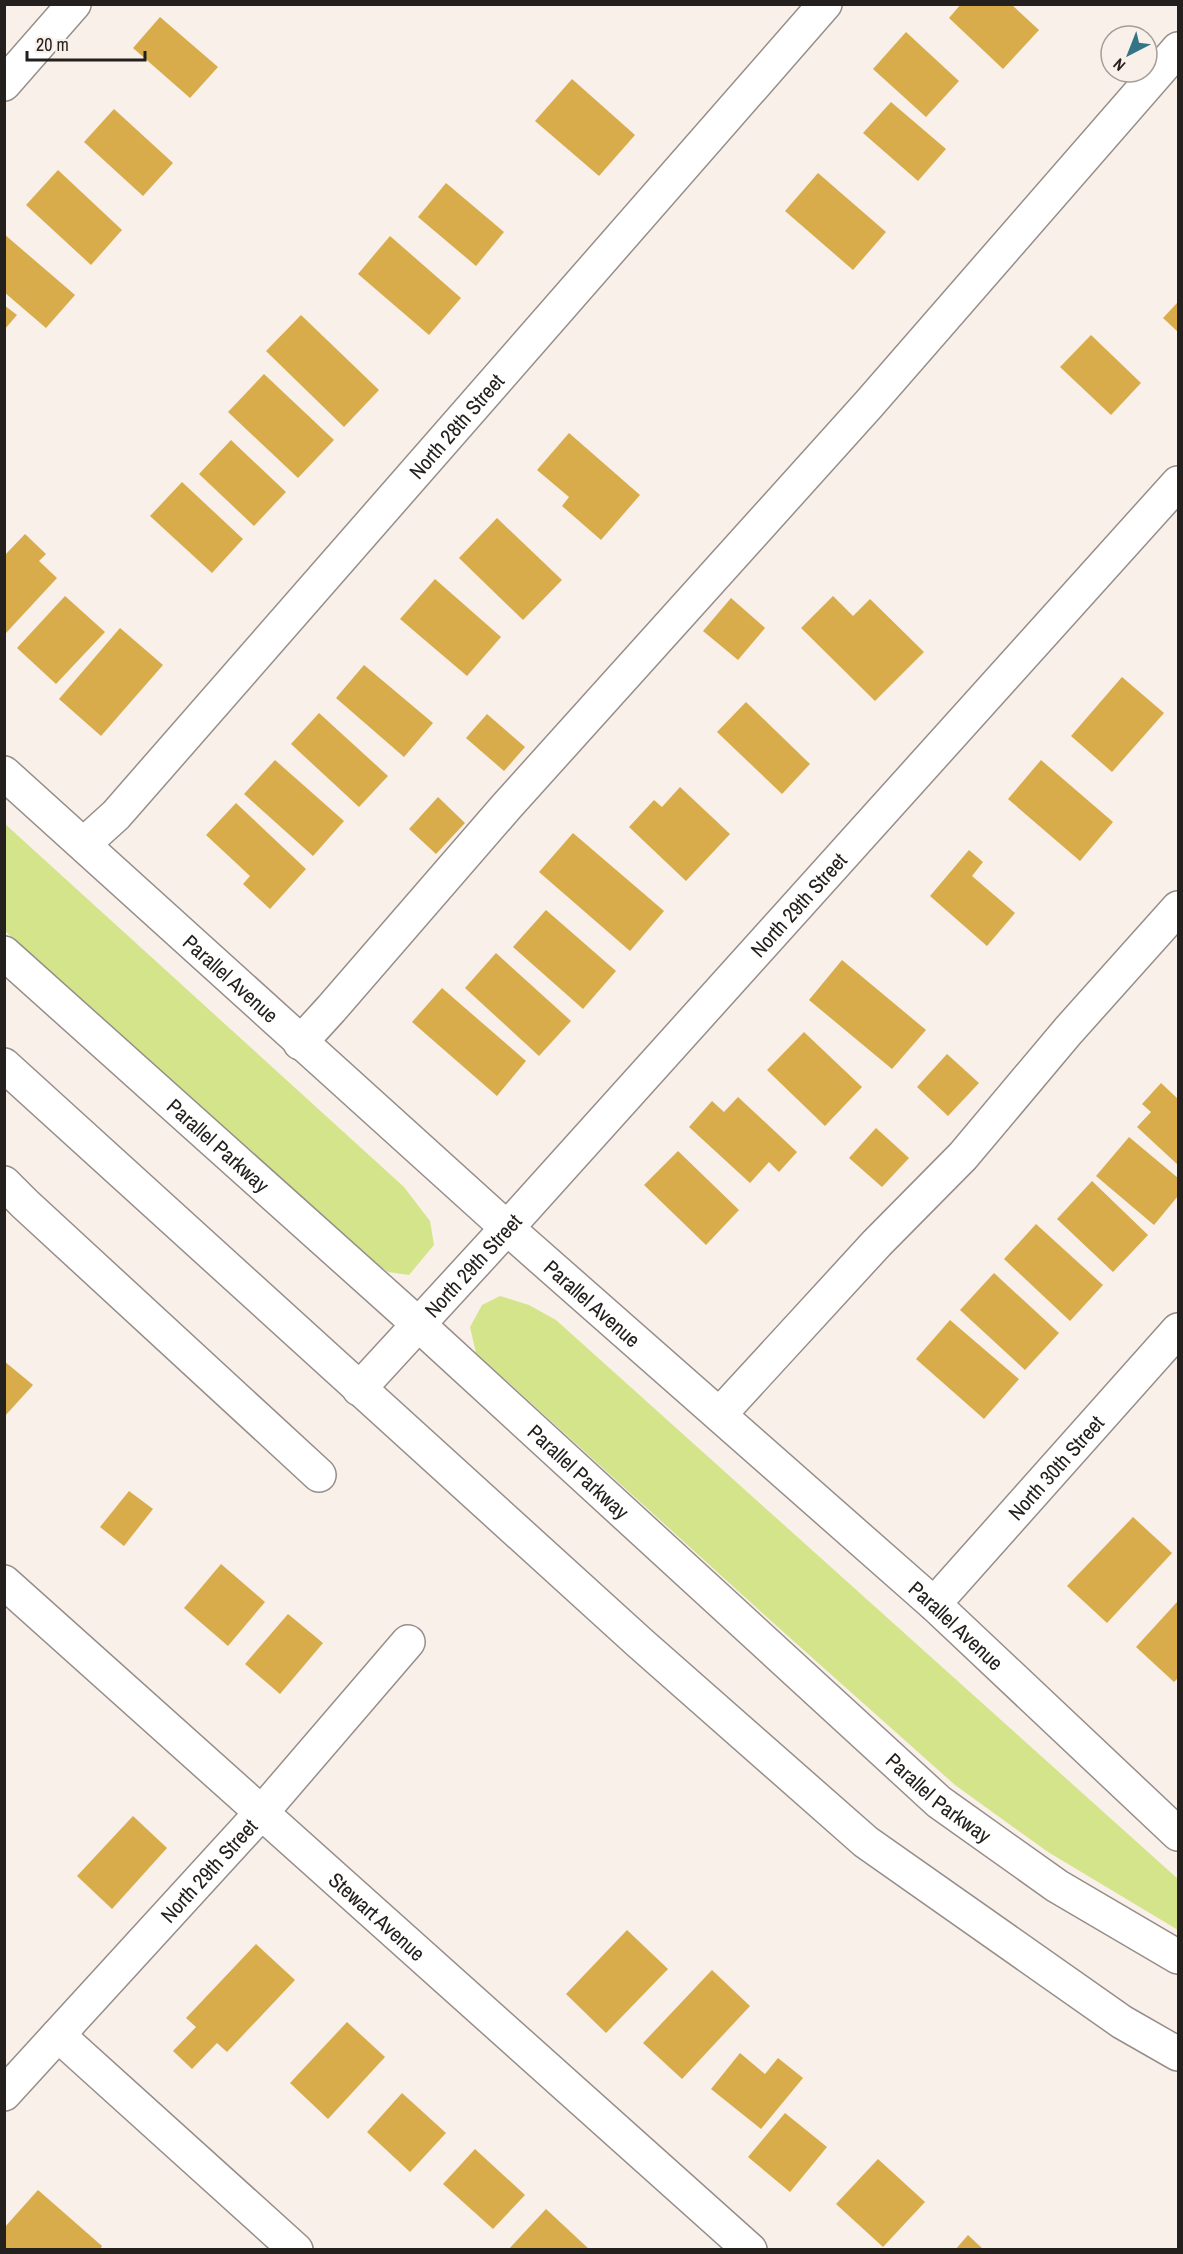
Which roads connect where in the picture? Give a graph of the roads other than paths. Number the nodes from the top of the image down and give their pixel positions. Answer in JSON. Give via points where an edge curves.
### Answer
{"nodes":[{"id":1,"x":75,"y":4,"type":"edge"},
{"id":2,"x":825,"y":4,"type":"edge"},
{"id":3,"x":1179,"y":49,"type":"edge"},
{"id":4,"x":4,"y":84,"type":"edge"},
{"id":5,"x":1179,"y":483,"type":"edge"},
{"id":6,"x":4,"y":773,"type":"edge"},
{"id":7,"x":84,"y":844,"type":"junction"},
{"id":8,"x":1179,"y":908,"type":"edge"},
{"id":9,"x":4,"y":953,"type":"edge"},
{"id":10,"x":300,"y":1043,"type":"junction"},
{"id":11,"x":4,"y":1065,"type":"edge"},
{"id":12,"x":4,"y":1183,"type":"edge"},
{"id":13,"x":507,"y":1228,"type":"junction"},
{"id":14,"x":418,"y":1324,"type":"junction"},
{"id":15,"x":1179,"y":1330,"type":"edge"},
{"id":16,"x":359,"y":1389,"type":"junction"},
{"id":17,"x":720,"y":1414,"type":"junction"},
{"id":18,"x":319,"y":1475,"type":"dead end"},
{"id":19,"x":4,"y":1582,"type":"edge"},
{"id":20,"x":934,"y":1604,"type":"junction"},
{"id":21,"x":408,"y":1642,"type":"dead end"},
{"id":22,"x":262,"y":1812,"type":"junction"},
{"id":23,"x":1179,"y":1834,"type":"edge"},
{"id":24,"x":1179,"y":1957,"type":"edge"},
{"id":25,"x":58,"y":2036,"type":"junction"},
{"id":26,"x":1179,"y":2054,"type":"edge"},
{"id":27,"x":4,"y":2094,"type":"edge"},
{"id":28,"x":296,"y":2250,"type":"edge"},
{"id":29,"x":750,"y":2250,"type":"edge"}],
"edges":[{"from":1,"to":4,"type":"street"},
{"from":2,"to":7,"type":"street","name":"North 28th Street","via":[[116,815]]},
{"from":3,"to":10,"type":"street"},
{"from":5,"to":13,"type":"street","name":"North 29th Street"},
{"from":6,"to":7,"type":"street","name":"Parallel Avenue"},
{"from":7,"to":10,"type":"street","name":"Parallel Avenue"},
{"from":8,"to":17,"type":"street","via":[[963,1156]]},
{"from":9,"to":14,"type":"street","name":"Parallel Parkway"},
{"from":10,"to":13,"type":"street","name":"Parallel Avenue"},
{"from":11,"to":16,"type":"street"},
{"from":12,"to":18,"type":"street"},
{"from":13,"to":14,"type":"street","name":"North 29th Street"},
{"from":13,"to":17,"type":"street","name":"Parallel Avenue"},
{"from":14,"to":16,"type":"street","name":"North 29th Street"},
{"from":14,"to":24,"type":"street","name":"Parallel Parkway","via":[[939,1802],[1057,1886]]},
{"from":15,"to":20,"type":"street","name":"North 30th Street"},
{"from":16,"to":26,"type":"street","via":[[866,1842],[1122,2022]]},
{"from":17,"to":20,"type":"street","name":"Parallel Avenue"},
{"from":19,"to":22,"type":"street","name":"Stewart Avenue"},
{"from":20,"to":23,"type":"street","name":"Parallel Avenue"},
{"from":21,"to":22,"type":"street","name":"North 29th Street"},
{"from":22,"to":25,"type":"street","name":"North 29th Street"},
{"from":22,"to":29,"type":"street","name":"Stewart Avenue"},
{"from":25,"to":27,"type":"street","name":"North 29th Street"},
{"from":25,"to":28,"type":"street"}]}
